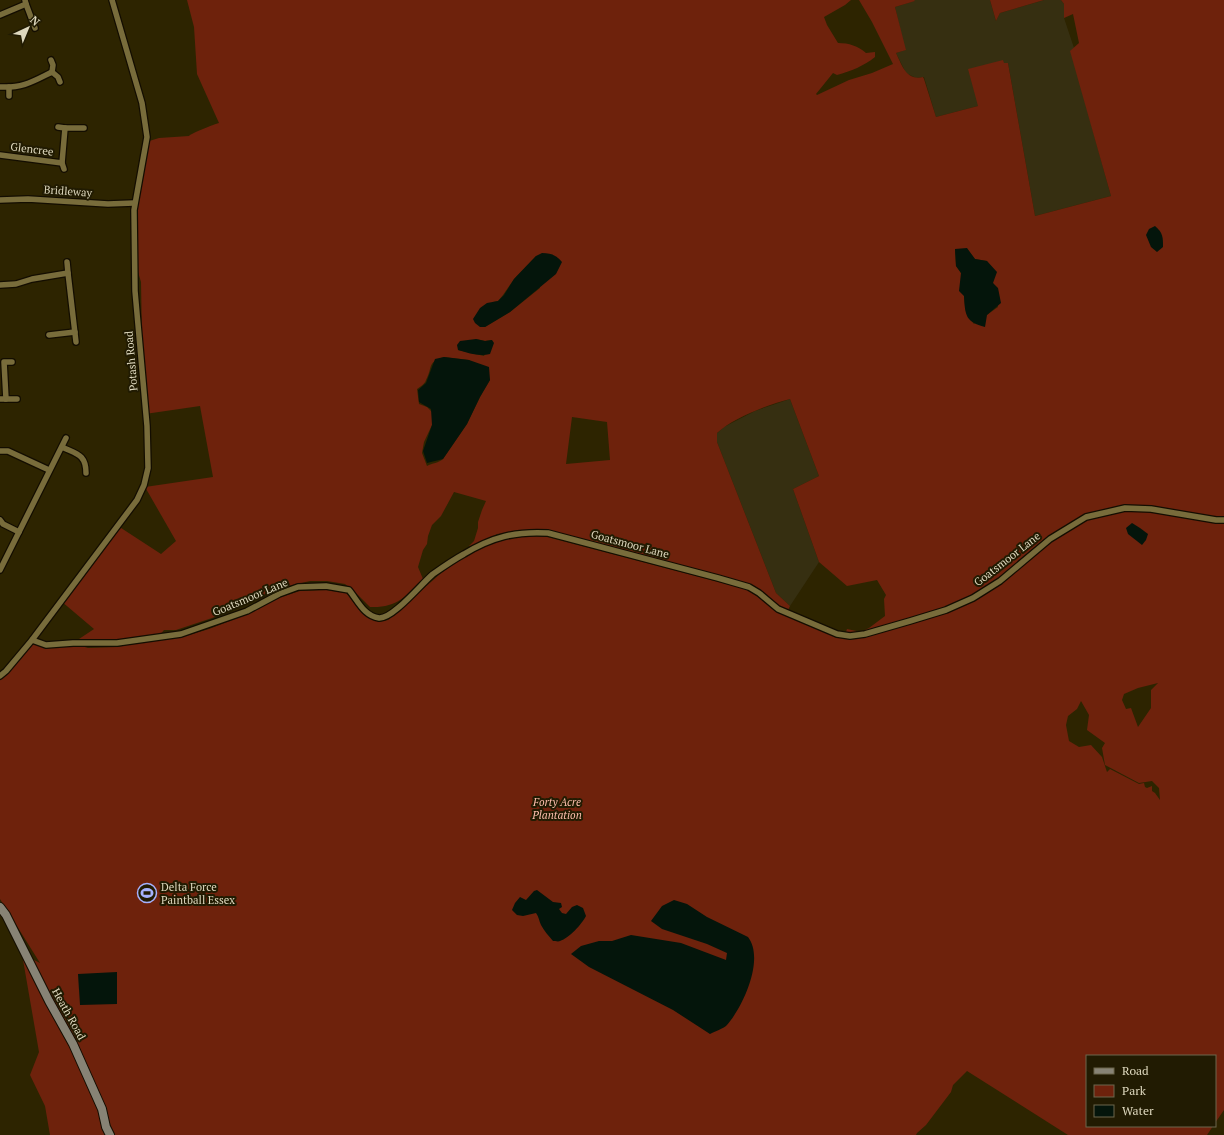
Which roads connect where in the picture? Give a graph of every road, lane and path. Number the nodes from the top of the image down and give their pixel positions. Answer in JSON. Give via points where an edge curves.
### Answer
{"nodes":[{"id":1,"x":112,"y":0,"type":"edge"},
{"id":2,"x":26,"y":2,"type":"edge"},
{"id":3,"x":0,"y":15,"type":"edge"},
{"id":4,"x":35,"y":28,"type":"dead end"},
{"id":5,"x":51,"y":60,"type":"dead end"},
{"id":6,"x":52,"y":72,"type":"junction"},
{"id":7,"x":60,"y":82,"type":"dead end"},
{"id":8,"x":0,"y":87,"type":"edge"},
{"id":9,"x":9,"y":87,"type":"junction"},
{"id":10,"x":9,"y":96,"type":"dead end"},
{"id":11,"x":58,"y":127,"type":"dead end"},
{"id":12,"x":65,"y":128,"type":"junction"},
{"id":13,"x":84,"y":128,"type":"dead end"},
{"id":14,"x":0,"y":155,"type":"edge"},
{"id":15,"x":62,"y":163,"type":"junction"},
{"id":16,"x":64,"y":169,"type":"dead end"},
{"id":17,"x":0,"y":200,"type":"edge"},
{"id":18,"x":134,"y":202,"type":"junction"},
{"id":19,"x":67,"y":262,"type":"dead end"},
{"id":20,"x":68,"y":273,"type":"junction"},
{"id":21,"x":0,"y":285,"type":"edge"},
{"id":22,"x":75,"y":332,"type":"junction"},
{"id":23,"x":49,"y":335,"type":"dead end"},
{"id":24,"x":76,"y":342,"type":"dead end"},
{"id":25,"x":2,"y":362,"type":"edge"},
{"id":26,"x":12,"y":362,"type":"dead end"},
{"id":27,"x":17,"y":398,"type":"dead end"},
{"id":28,"x":3,"y":399,"type":"edge"},
{"id":29,"x":66,"y":438,"type":"dead end"},
{"id":30,"x":62,"y":447,"type":"junction"},
{"id":31,"x":0,"y":451,"type":"edge"},
{"id":32,"x":49,"y":470,"type":"junction"},
{"id":33,"x":86,"y":473,"type":"dead end"},
{"id":34,"x":0,"y":520,"type":"edge"},
{"id":35,"x":1224,"y":520,"type":"edge"},
{"id":36,"x":19,"y":532,"type":"junction"},
{"id":37,"x":0,"y":570,"type":"edge"},
{"id":38,"x":32,"y":640,"type":"junction"},
{"id":39,"x":0,"y":676,"type":"edge"},
{"id":40,"x":0,"y":906,"type":"edge"},
{"id":41,"x":110,"y":1135,"type":"edge"}],
"edges":[{"from":1,"to":18,"type":"street","name":"Potash Road","via":[[142,103],[147,137]]},
{"from":2,"to":3,"type":"street"},
{"from":2,"to":4,"type":"street"},
{"from":5,"to":6,"type":"street"},
{"from":6,"to":7,"type":"street"},
{"from":6,"to":9,"type":"street","via":[[27,85]]},
{"from":8,"to":9,"type":"street"},
{"from":9,"to":10,"type":"street"},
{"from":11,"to":12,"type":"street"},
{"from":12,"to":13,"type":"street"},
{"from":12,"to":15,"type":"street","name":"Glencree"},
{"from":14,"to":15,"type":"street","name":"Glencree"},
{"from":15,"to":16,"type":"street","name":"Glencree"},
{"from":17,"to":18,"type":"street","name":"Bridleway","via":[[28,199],[108,204]]},
{"from":18,"to":38,"type":"street","name":"Potash Road","via":[[135,291],[147,424],[148,468],[144,485],[136,500]]},
{"from":19,"to":20,"type":"street"},
{"from":20,"to":21,"type":"street"},
{"from":20,"to":22,"type":"street"},
{"from":22,"to":23,"type":"street"},
{"from":22,"to":24,"type":"street"},
{"from":25,"to":26,"type":"street"},
{"from":25,"to":28,"type":"street"},
{"from":27,"to":28,"type":"street"},
{"from":29,"to":30,"type":"street"},
{"from":30,"to":32,"type":"street"},
{"from":30,"to":33,"type":"street","via":[[82,457]]},
{"from":31,"to":32,"type":"street","via":[[8,451]]},
{"from":32,"to":36,"type":"street"},
{"from":34,"to":36,"type":"street"},
{"from":35,"to":38,"type":"street","name":"Goatsmoor Lane","via":[[1151,509],[1125,508],[1086,517],[1050,539],[1000,581],[973,598],[917,619],[850,636],[837,634],[778,609],[749,587],[548,533],[534,532],[497,538],[464,554],[432,575],[386,617],[378,618],[365,612],[349,590],[326,586],[298,587],[248,611],[181,634],[117,643],[46,644]]},
{"from":36,"to":37,"type":"street"},
{"from":38,"to":39,"type":"street","name":"Potash Road"},
{"from":40,"to":41,"type":"street","name":"Heath Road","via":[[74,1044],[102,1109]]}]}
